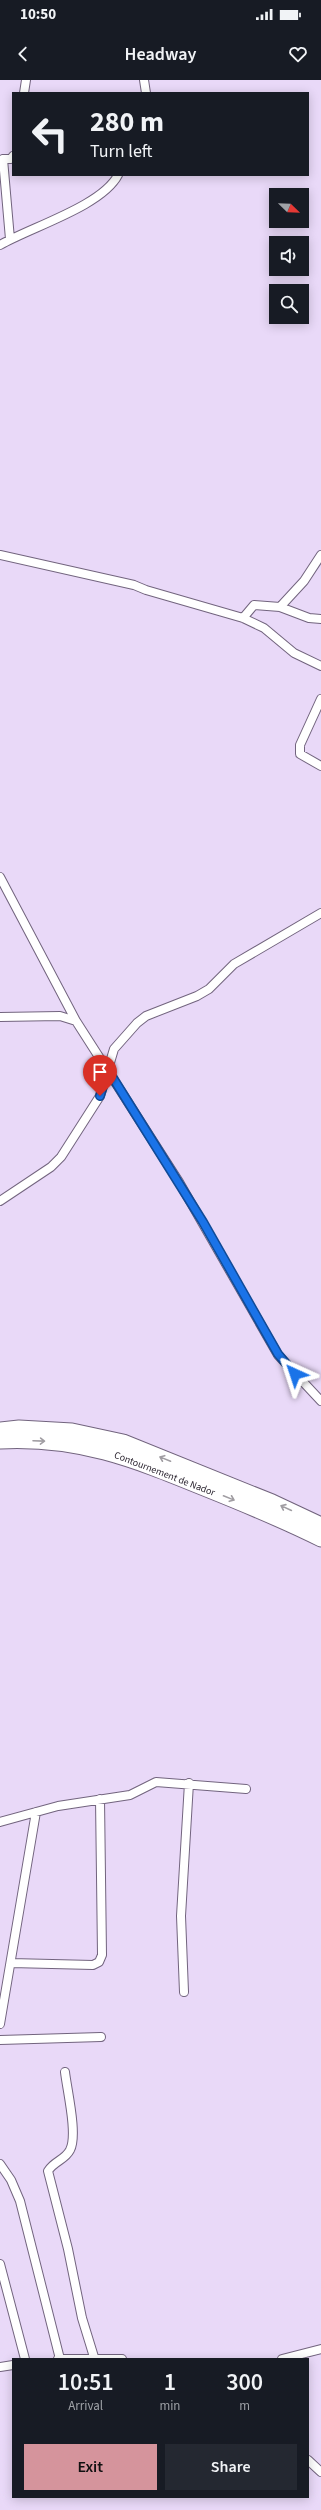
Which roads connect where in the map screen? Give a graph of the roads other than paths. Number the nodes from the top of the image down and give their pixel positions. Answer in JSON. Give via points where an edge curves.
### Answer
{"nodes":[{"id":1,"x":26,"y":80,"type":"edge"},
{"id":2,"x":144,"y":80,"type":"edge"},
{"id":3,"x":24,"y":92,"type":"edge"},
{"id":4,"x":146,"y":92,"type":"edge"},
{"id":5,"x":12,"y":159,"type":"edge"},
{"id":6,"x":117,"y":176,"type":"edge"},
{"id":7,"x":10,"y":239,"type":"junction"},
{"id":8,"x":0,"y":245,"type":"edge"},
{"id":9,"x":0,"y":555,"type":"edge"},
{"id":10,"x":321,"y":556,"type":"edge"},
{"id":11,"x":280,"y":607,"type":"junction"},
{"id":12,"x":242,"y":618,"type":"junction"},
{"id":13,"x":321,"y":619,"type":"edge"},
{"id":14,"x":321,"y":666,"type":"edge"},
{"id":15,"x":321,"y":699,"type":"edge"},
{"id":16,"x":321,"y":766,"type":"edge"},
{"id":17,"x":0,"y":877,"type":"edge"},
{"id":18,"x":321,"y":913,"type":"edge"},
{"id":19,"x":0,"y":1017,"type":"edge"},
{"id":20,"x":76,"y":1021,"type":"junction"},
{"id":21,"x":108,"y":1070,"type":"junction"},
{"id":22,"x":0,"y":1201,"type":"edge"},
{"id":23,"x":321,"y":1401,"type":"edge"},
{"id":24,"x":0,"y":1430,"type":"edge"},
{"id":25,"x":0,"y":1441,"type":"edge"},
{"id":26,"x":321,"y":1525,"type":"edge"},
{"id":27,"x":321,"y":1539,"type":"edge"},
{"id":28,"x":189,"y":1783,"type":"junction"},
{"id":29,"x":246,"y":1789,"type":"dead end"},
{"id":30,"x":100,"y":1799,"type":"junction"},
{"id":31,"x":36,"y":1812,"type":"junction"},
{"id":32,"x":0,"y":1822,"type":"edge"},
{"id":33,"x":12,"y":1963,"type":"junction"},
{"id":34,"x":184,"y":1992,"type":"dead end"},
{"id":35,"x":0,"y":2024,"type":"edge"},
{"id":36,"x":101,"y":2037,"type":"dead end"},
{"id":37,"x":0,"y":2040,"type":"edge"},
{"id":38,"x":65,"y":2072,"type":"dead end"},
{"id":39,"x":0,"y":2164,"type":"edge"},
{"id":40,"x":0,"y":2264,"type":"edge"},
{"id":41,"x":321,"y":2349,"type":"edge"},
{"id":42,"x":94,"y":2357,"type":"junction"},
{"id":43,"x":25,"y":2358,"type":"edge"},
{"id":44,"x":59,"y":2358,"type":"edge"},
{"id":45,"x":76,"y":2358,"type":"edge"},
{"id":46,"x":108,"y":2358,"type":"edge"},
{"id":47,"x":286,"y":2358,"type":"edge"},
{"id":48,"x":12,"y":2365,"type":"edge"},
{"id":49,"x":0,"y":2367,"type":"edge"},
{"id":50,"x":309,"y":2461,"type":"edge"},
{"id":51,"x":321,"y":2472,"type":"edge"}],
"edges":[{"from":1,"to":3,"type":"street"},
{"from":2,"to":4,"type":"street"},
{"from":5,"to":7,"type":"street","via":[[3,159]]},
{"from":6,"to":7,"type":"street","via":[[112,186],[75,210]]},
{"from":7,"to":8,"type":"street"},
{"from":9,"to":12,"type":"street","via":[[134,584],[146,590]]},
{"from":10,"to":11,"type":"street","via":[[304,581]]},
{"from":11,"to":12,"type":"street","via":[[254,605]]},
{"from":11,"to":13,"type":"street","via":[[309,618]]},
{"from":12,"to":14,"type":"street","via":[[264,628],[294,653]]},
{"from":15,"to":16,"type":"street","via":[[300,744],[300,754]]},
{"from":17,"to":20,"type":"street"},
{"from":18,"to":21,"type":"street","via":[[234,964],[197,996],[146,1016],[114,1049]]},
{"from":19,"to":20,"type":"street","via":[[60,1016]]},
{"from":20,"to":21,"type":"street"},
{"from":21,"to":22,"type":"street","via":[[100,1096],[61,1157],[51,1167]]},
{"from":21,"to":23,"type":"street","via":[[203,1222],[278,1354]]},
{"from":26,"to":24,"type":"highway","name":"Contournement de Nador","one_way":true,"via":[[272,1502],[123,1442],[72,1431],[19,1428]]},
{"from":25,"to":27,"type":"highway","name":"Contournement de Nador","one_way":true,"via":[[73,1443],[117,1454],[268,1514]]},
{"from":28,"to":29,"type":"street"},
{"from":28,"to":30,"type":"street","via":[[156,1782],[130,1795]]},
{"from":28,"to":34,"type":"street","via":[[181,1916]]},
{"from":30,"to":31,"type":"street"},
{"from":30,"to":33,"type":"street","via":[[102,1955],[99,1962],[93,1965]]},
{"from":31,"to":32,"type":"street"},
{"from":31,"to":33,"type":"street"},
{"from":33,"to":35,"type":"street"},
{"from":36,"to":37,"type":"street"},
{"from":38,"to":42,"type":"street","via":[[73,2142],[64,2158],[53,2163],[48,2171],[82,2318]]},
{"from":39,"to":44,"type":"street","via":[[11,2180],[20,2201]]},
{"from":40,"to":43,"type":"street"},
{"from":41,"to":47,"type":"street"},
{"from":42,"to":45,"type":"street"},
{"from":42,"to":46,"type":"street"},
{"from":48,"to":49,"type":"street"},
{"from":50,"to":51,"type":"street"}]}
